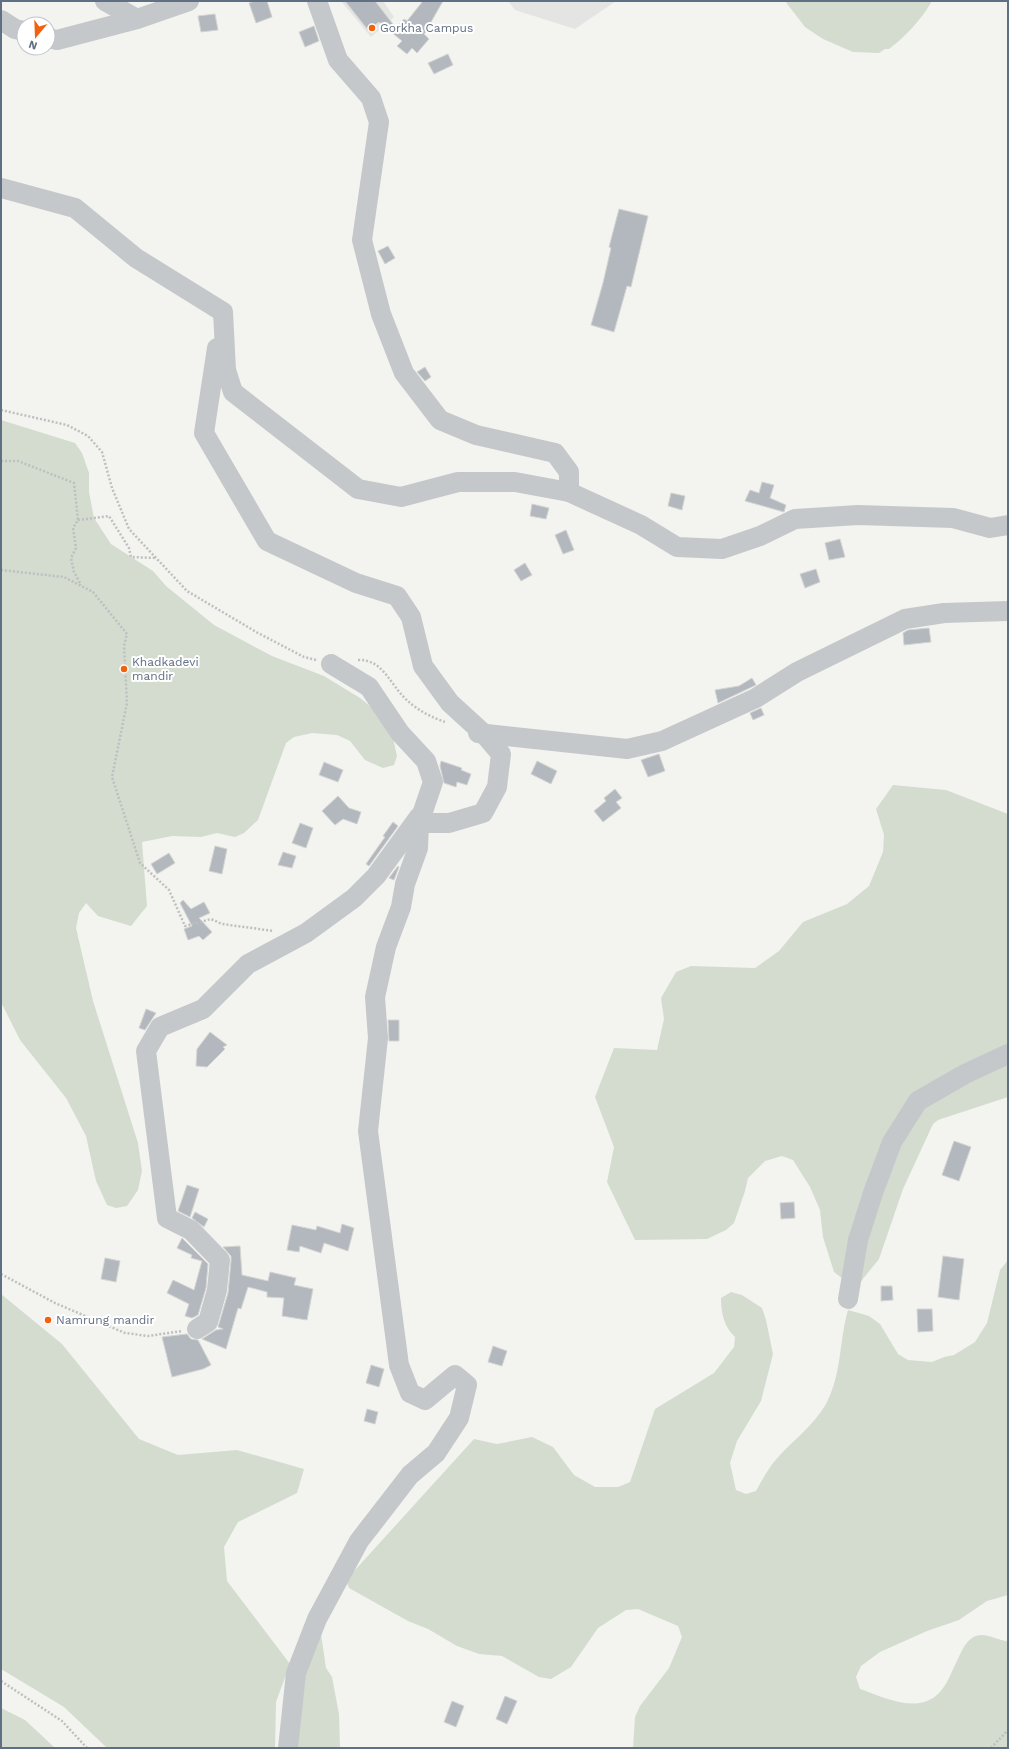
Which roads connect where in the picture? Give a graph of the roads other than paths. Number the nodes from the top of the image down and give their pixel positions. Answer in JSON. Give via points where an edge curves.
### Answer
{"nodes":[{"id":1,"x":105,"y":1,"type":"edge"},
{"id":2,"x":189,"y":1,"type":"edge"},
{"id":3,"x":317,"y":1,"type":"edge"},
{"id":4,"x":137,"y":19,"type":"junction"},
{"id":5,"x":1,"y":20,"type":"edge"},
{"id":6,"x":16,"y":29,"type":"edge"},
{"id":7,"x":56,"y":40,"type":"edge"},
{"id":8,"x":1,"y":188,"type":"edge"},
{"id":9,"x":223,"y":312,"type":"junction"},
{"id":10,"x":569,"y":492,"type":"junction"},
{"id":11,"x":1008,"y":525,"type":"edge"},
{"id":12,"x":1008,"y":611,"type":"edge"},
{"id":13,"x":331,"y":664,"type":"road end"},
{"id":14,"x":481,"y":734,"type":"junction"},
{"id":15,"x":420,"y":818,"type":"junction"},
{"id":16,"x":1008,"y":1054,"type":"edge"},
{"id":17,"x":848,"y":1299,"type":"dead end"},
{"id":18,"x":197,"y":1329,"type":"road end"},
{"id":19,"x":288,"y":1748,"type":"edge"}],
"edges":[{"from":1,"to":4,"type":"street"},
{"from":2,"to":4,"type":"street"},
{"from":3,"to":10,"type":"street","via":[[338,60],[371,98],[379,122],[362,240],[381,314],[404,373],[440,420],[476,434],[556,453],[569,472]]},
{"from":4,"to":7,"type":"street"},
{"from":5,"to":6,"type":"street"},
{"from":8,"to":9,"type":"street","via":[[75,208],[136,258]]},
{"from":9,"to":10,"type":"street","via":[[226,370],[232,392],[358,489],[401,497],[458,482],[515,482]]},
{"from":9,"to":14,"type":"street","via":[[204,432],[267,541],[356,583],[397,596],[410,617],[423,666],[450,702]]},
{"from":10,"to":11,"type":"street","via":[[641,525],[677,547],[722,549],[760,536],[795,519],[874,515],[953,518],[990,528]]},
{"from":12,"to":14,"type":"street","via":[[944,613],[906,619],[797,672],[756,698],[662,741],[627,749]]},
{"from":13,"to":15,"type":"street","via":[[369,687],[400,733],[426,761],[433,782]]},
{"from":14,"to":15,"type":"street","via":[[501,754],[497,787],[483,812],[449,823]]},
{"from":15,"to":18,"type":"street","via":[[384,865],[354,898],[300,935],[248,964],[203,1009],[160,1027],[146,1051],[167,1218],[191,1230],[220,1260],[217,1290],[208,1322]]},
{"from":15,"to":19,"type":"street","via":[[418,848],[386,947],[375,997],[378,1038],[368,1131],[399,1365],[407,1386],[410,1393],[425,1400],[455,1375],[467,1385],[459,1418],[436,1453],[410,1475],[359,1541],[317,1619],[296,1673]]},
{"from":16,"to":17,"type":"street","via":[[965,1074],[918,1101],[892,1142],[873,1193],[858,1240]]}]}
